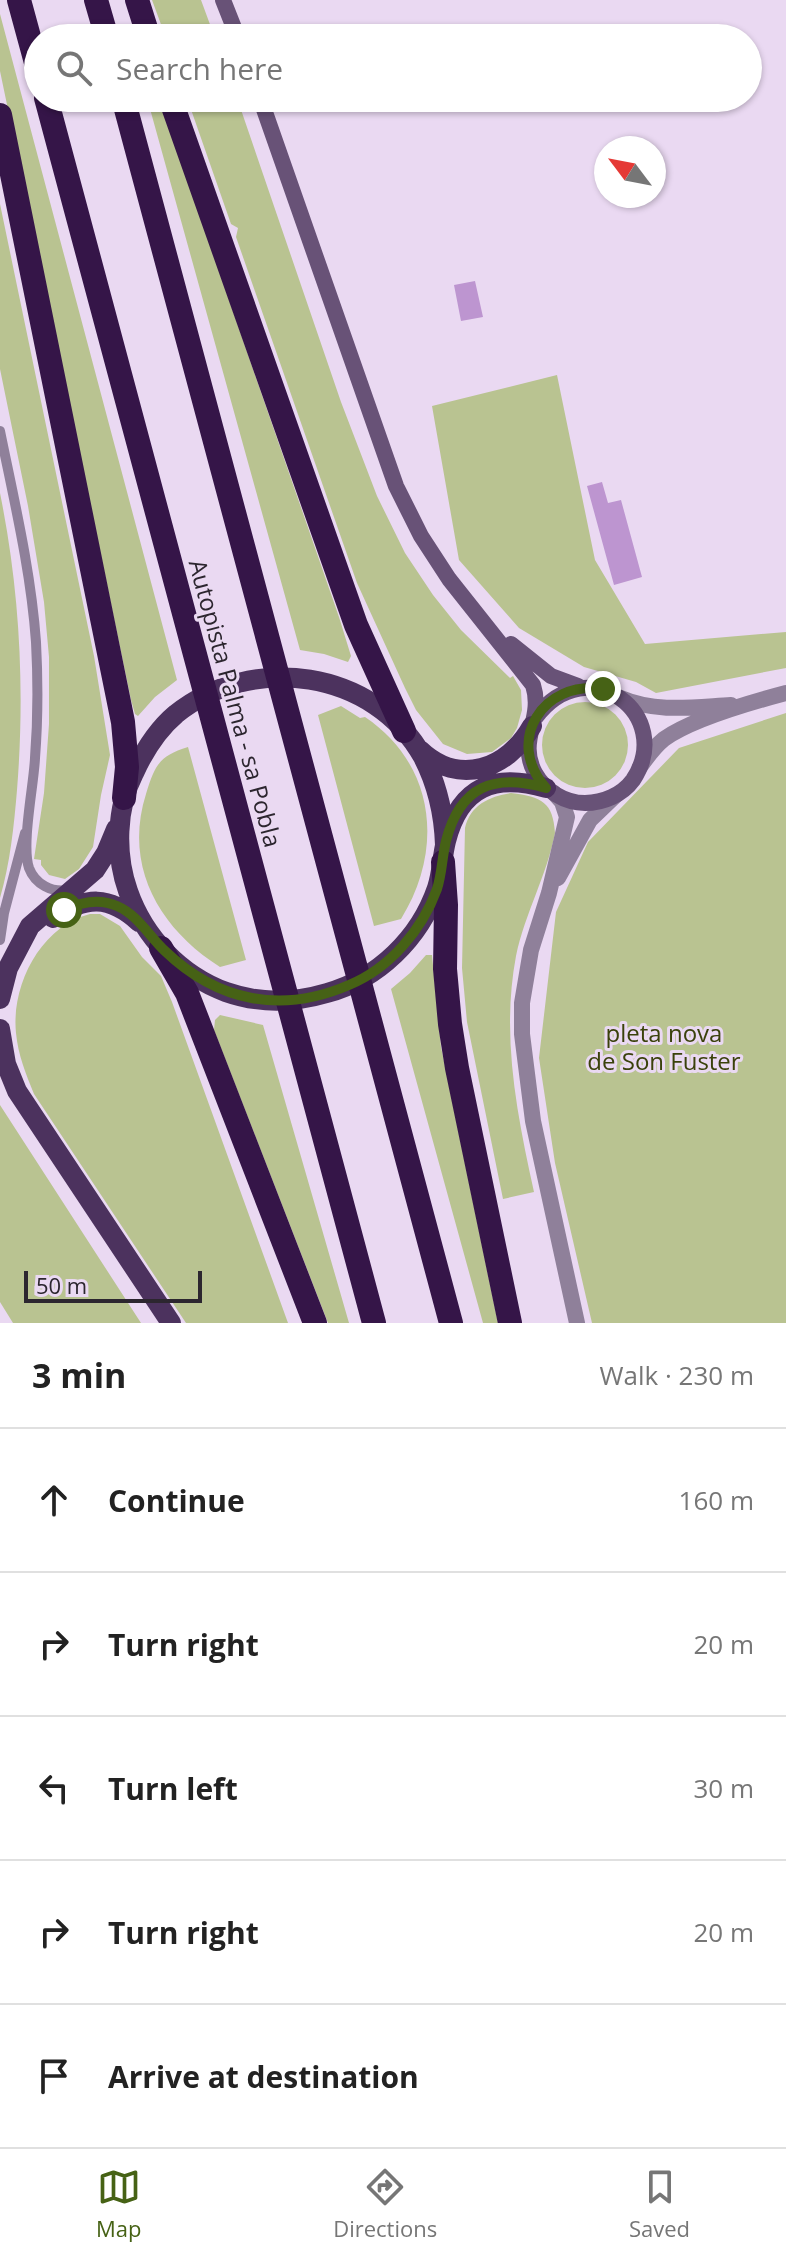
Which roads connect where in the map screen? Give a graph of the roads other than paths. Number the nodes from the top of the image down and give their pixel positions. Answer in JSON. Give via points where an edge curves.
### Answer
{"nodes":[{"id":1,"x":19,"y":0,"type":"edge"},
{"id":2,"x":96,"y":0,"type":"edge"},
{"id":3,"x":137,"y":0,"type":"edge"},
{"id":4,"x":223,"y":0,"type":"edge"},
{"id":5,"x":26,"y":24,"type":"edge"},
{"id":6,"x":103,"y":24,"type":"edge"},
{"id":7,"x":145,"y":24,"type":"edge"},
{"id":8,"x":232,"y":24,"type":"edge"},
{"id":9,"x":50,"y":112,"type":"edge"},
{"id":10,"x":127,"y":112,"type":"edge"},
{"id":11,"x":175,"y":112,"type":"edge"},
{"id":12,"x":265,"y":112,"type":"edge"},
{"id":13,"x":0,"y":115,"type":"edge"},
{"id":14,"x":0,"y":431,"type":"edge"},
{"id":15,"x":487,"y":626,"type":"junction"},
{"id":16,"x":583,"y":687,"type":"junction"},
{"id":17,"x":786,"y":693,"type":"edge"},
{"id":18,"x":621,"y":698,"type":"junction"},
{"id":19,"x":744,"y":704,"type":"junction"},
{"id":20,"x":534,"y":722,"type":"junction"},
{"id":21,"x":409,"y":738,"type":"junction"},
{"id":22,"x":640,"y":767,"type":"junction"},
{"id":23,"x":550,"y":790,"type":"junction"},
{"id":24,"x":616,"y":795,"type":"junction"},
{"id":25,"x":123,"y":806,"type":"junction"},
{"id":26,"x":29,"y":816,"type":"junction"},
{"id":27,"x":444,"y":853,"type":"junction"},
{"id":28,"x":75,"y":888,"type":"junction"},
{"id":29,"x":549,"y":893,"type":"junction"},
{"id":30,"x":154,"y":939,"type":"junction"},
{"id":31,"x":0,"y":940,"type":"edge"},
{"id":32,"x":7,"y":961,"type":"edge"},
{"id":33,"x":0,"y":999,"type":"edge"},
{"id":34,"x":0,"y":1029,"type":"edge"},
{"id":35,"x":171,"y":1323,"type":"edge"},
{"id":36,"x":315,"y":1323,"type":"edge"},
{"id":37,"x":374,"y":1323,"type":"edge"},
{"id":38,"x":451,"y":1323,"type":"edge"},
{"id":39,"x":510,"y":1323,"type":"edge"},
{"id":40,"x":577,"y":1323,"type":"edge"}],
"edges":[{"from":1,"to":5,"type":"highway"},
{"from":2,"to":6,"type":"highway"},
{"from":3,"to":7,"type":"highway"},
{"from":4,"to":8,"type":"street"},
{"from":9,"to":37,"type":"highway","name":"Autopista Palma - sa Pobla"},
{"from":10,"to":38,"type":"highway","name":"Autopista Palma - sa Pobla"},
{"from":11,"to":21,"type":"highway","via":[[356,625]]},
{"from":12,"to":15,"type":"street","via":[[396,486],[438,563]]},
{"from":13,"to":25,"type":"highway","via":[[123,722]]},
{"from":14,"to":26,"type":"lane","via":[[36,642]]},
{"from":15,"to":16,"type":"street","via":[[551,676]]},
{"from":15,"to":20,"type":"street","via":[[533,685],[538,706]]},
{"from":16,"to":18,"type":"street"},
{"from":16,"to":20,"type":"street","via":[[553,698]]},
{"from":17,"to":19,"type":"street"},
{"from":18,"to":19,"type":"street","via":[[658,707]]},
{"from":18,"to":22,"type":"street","via":[[642,731]]},
{"from":19,"to":22,"type":"street","via":[[674,733]]},
{"from":20,"to":21,"type":"main road","via":[[506,758],[474,769],[438,764]]},
{"from":20,"to":23,"type":"street","via":[[529,754],[535,773]]},
{"from":21,"to":25,"type":"main road","via":[[384,712],[339,686],[293,676],[243,681],[198,700],[157,733],[142,754]]},
{"from":21,"to":27,"type":"main road","via":[[437,793]]},
{"from":22,"to":24,"type":"street"},
{"from":23,"to":24,"type":"street","via":[[581,803]]},
{"from":23,"to":27,"type":"main road","via":[[512,780],[484,786],[456,813]]},
{"from":23,"to":29,"type":"street","via":[[567,817]]},
{"from":24,"to":29,"type":"street","via":[[590,820]]},
{"from":25,"to":28,"type":"main road","via":[[101,862]]},
{"from":25,"to":30,"type":"main road","via":[[121,866],[134,907]]},
{"from":26,"to":28,"type":"lane","via":[[28,862],[33,875],[53,890]]},
{"from":26,"to":31,"type":"lane"},
{"from":27,"to":30,"type":"main road","via":[[437,889],[407,942],[373,972],[332,992],[284,1002],[226,991],[181,966]]},
{"from":27,"to":39,"type":"highway","via":[[450,1024]]},
{"from":28,"to":32,"type":"main road","via":[[30,926]]},
{"from":29,"to":40,"type":"street","via":[[528,964],[522,1034],[533,1121]]},
{"from":30,"to":32,"type":"main road","via":[[117,906],[82,903],[53,918]]},
{"from":30,"to":36,"type":"highway","via":[[187,993]]},
{"from":32,"to":33,"type":"main road"},
{"from":34,"to":35,"type":"main road","via":[[17,1091]]}]}
